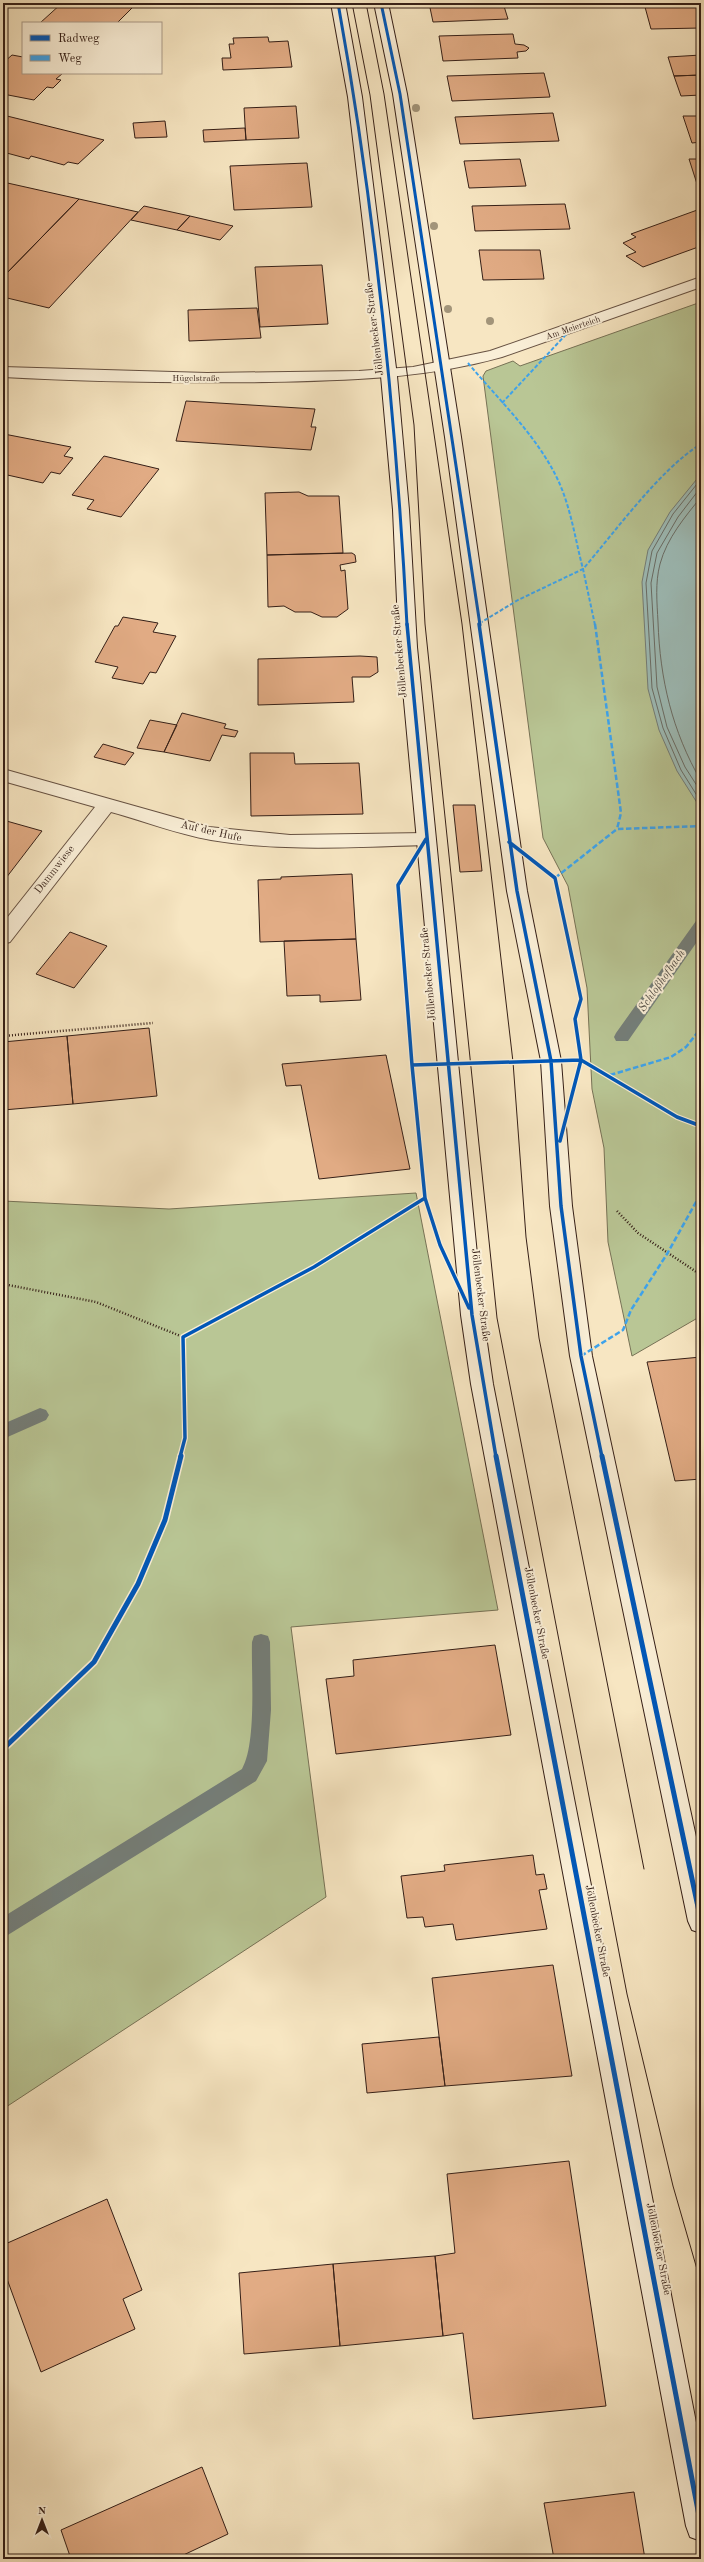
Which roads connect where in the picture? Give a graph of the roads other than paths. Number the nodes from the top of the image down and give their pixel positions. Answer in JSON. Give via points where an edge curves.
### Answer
{"nodes":[{"id":1,"x":338,"y":3,"type":"edge"},
{"id":2,"x":381,"y":3,"type":"edge"},
{"id":3,"x":701,"y":282,"type":"edge"},
{"id":4,"x":442,"y":368,"type":"junction"},
{"id":5,"x":3,"y":372,"type":"edge"},
{"id":6,"x":389,"y":376,"type":"junction"},
{"id":7,"x":3,"y":775,"type":"edge"},
{"id":8,"x":107,"y":804,"type":"junction"},
{"id":9,"x":426,"y":839,"type":"junction"},
{"id":10,"x":3,"y":937,"type":"edge"},
{"id":11,"x":701,"y":1921,"type":"edge"},
{"id":12,"x":701,"y":2526,"type":"edge"}],
"edges":[{"from":1,"to":6,"type":"main road","name":"Jöllenbecker Straße","via":[[356,104]]},
{"from":2,"to":4,"type":"main road","via":[[400,94]]},
{"from":3,"to":4,"type":"main road","name":"Am Meierteich","via":[[496,354]]},
{"from":4,"to":6,"type":"main road","name":"Jöllenbecker Straße"},
{"from":4,"to":11,"type":"main road","via":[[517,891],[551,1061],[561,1206],[581,1356]]},
{"from":5,"to":6,"type":"main road","name":"Hügelstraße","via":[[181,378]]},
{"from":6,"to":9,"type":"main road","name":"Jöllenbecker Straße","via":[[401,510],[406,625]]},
{"from":7,"to":8,"type":"main road","name":"Auf der Hufe"},
{"from":8,"to":9,"type":"main road","name":"Auf der Hufe","via":[[209,833],[243,839],[279,842]]},
{"from":8,"to":10,"type":"main road","name":"Dammwiese"},
{"from":9,"to":12,"type":"main road","name":"Jöllenbecker Straße","via":[[461,1216],[482,1384]]}]}
